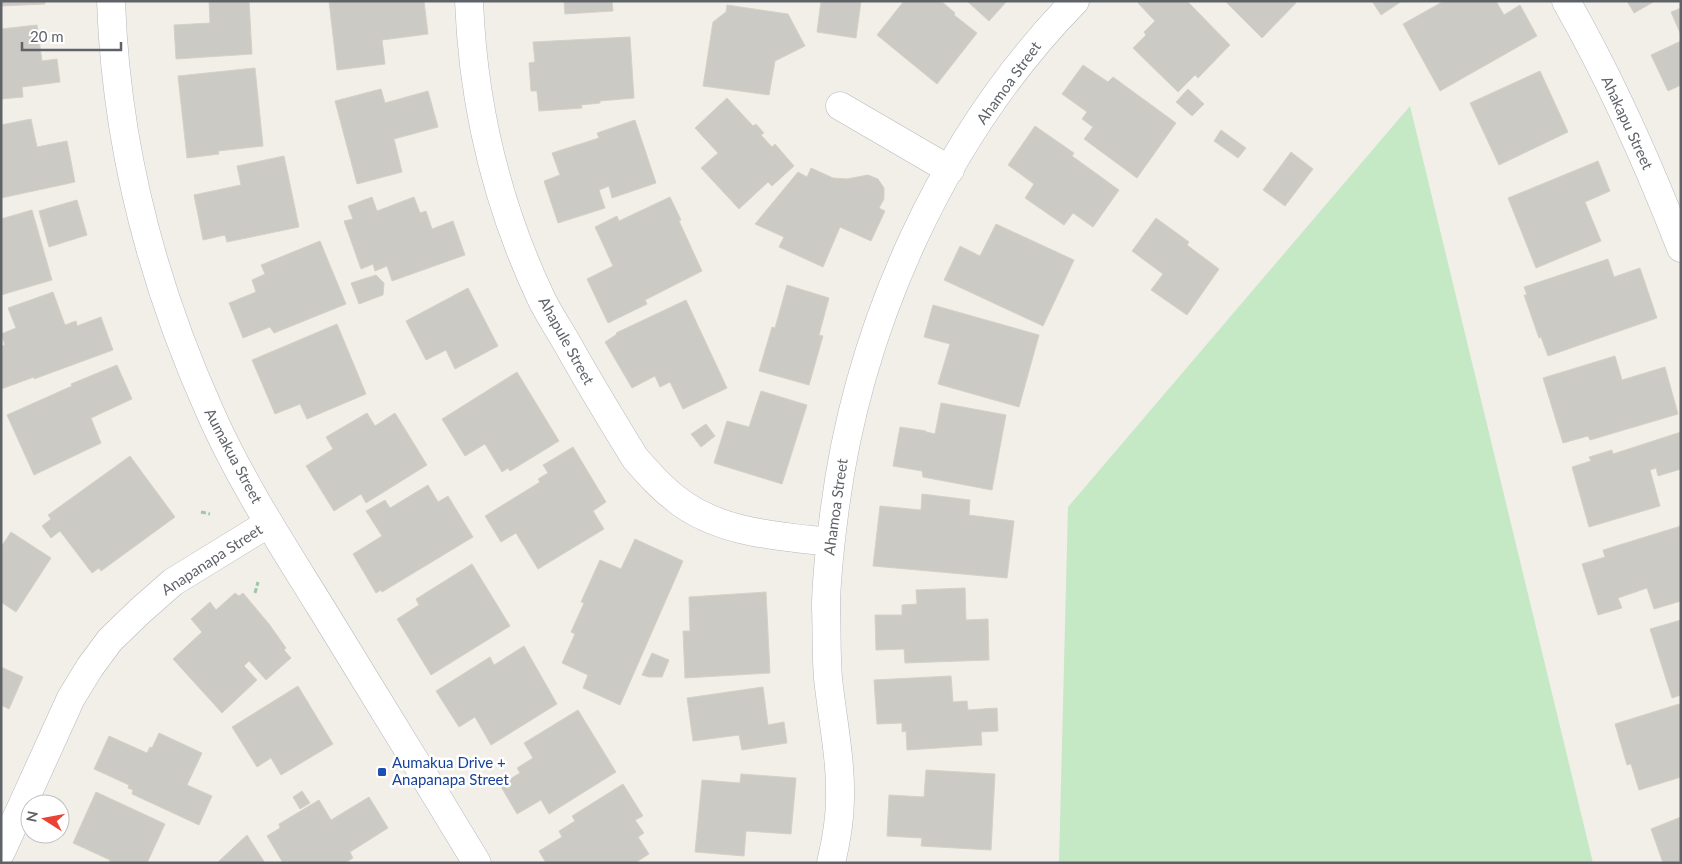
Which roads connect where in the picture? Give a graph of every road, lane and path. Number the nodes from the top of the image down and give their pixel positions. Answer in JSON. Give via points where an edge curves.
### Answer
{"nodes":[{"id":1,"x":111,"y":1,"type":"edge"},
{"id":2,"x":469,"y":1,"type":"edge"},
{"id":3,"x":1075,"y":1,"type":"edge"},
{"id":4,"x":1566,"y":1,"type":"edge"},
{"id":5,"x":840,"y":106,"type":"dead end"},
{"id":6,"x":950,"y":170,"type":"junction"},
{"id":7,"x":1681,"y":248,"type":"edge"},
{"id":8,"x":202,"y":512,"type":"dead end"},
{"id":9,"x":210,"y":514,"type":"dead end"},
{"id":10,"x":269,"y":523,"type":"junction"},
{"id":11,"x":830,"y":542,"type":"junction"},
{"id":12,"x":258,"y":582,"type":"dead end"},
{"id":13,"x":255,"y":593,"type":"dead end"},
{"id":14,"x":1,"y":852,"type":"edge"},
{"id":15,"x":477,"y":863,"type":"edge"},
{"id":16,"x":831,"y":863,"type":"edge"}],
"edges":[{"from":1,"to":10,"type":"street","name":"Aumakua Street","via":[[123,129],[138,202],[172,320],[210,414]]},
{"from":2,"to":11,"type":"street","name":"Ahapule Street","via":[[470,34],[485,130],[513,229],[542,299],[635,458],[671,495],[700,514],[762,534]]},
{"from":3,"to":6,"type":"street","name":"Ahamoa Street","via":[[1008,80]]},
{"from":4,"to":7,"type":"street","name":"Ahakapu Street","via":[[1618,101]]},
{"from":5,"to":6,"type":"street"},
{"from":6,"to":11,"type":"street","name":"Ahamoa Street","via":[[929,208],[881,316],[853,406]]},
{"from":8,"to":9,"type":"path"},
{"from":10,"to":14,"type":"street","name":"Anapanapa Street","via":[[173,582],[110,640],[71,698]]},
{"from":10,"to":15,"type":"street","name":"Aumakua Street"},
{"from":11,"to":16,"type":"street","name":"Ahamoa Street","via":[[826,605],[828,674],[840,798]]},
{"from":12,"to":13,"type":"path"}]}
